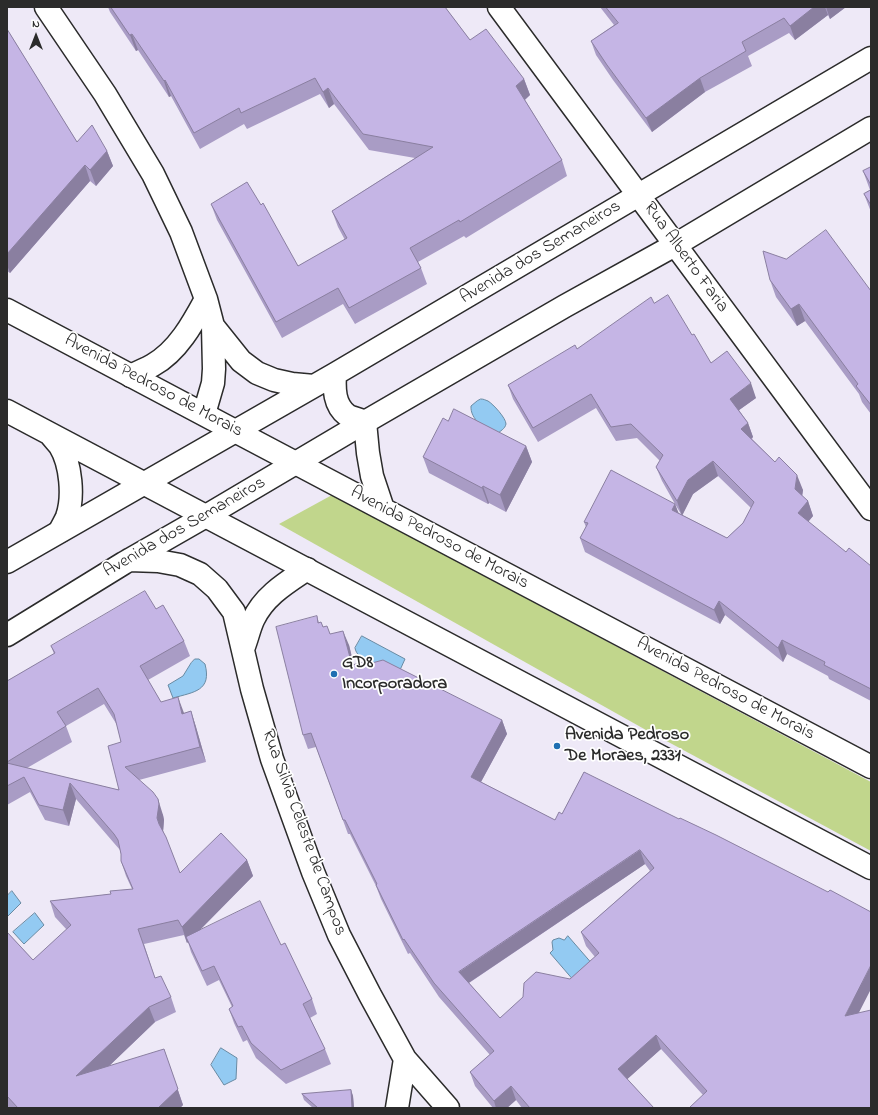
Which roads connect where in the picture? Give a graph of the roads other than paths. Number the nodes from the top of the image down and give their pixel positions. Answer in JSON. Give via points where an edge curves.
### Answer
{"nodes":[{"id":1,"x":46,"y":7,"type":"edge"},
{"id":2,"x":499,"y":7,"type":"edge"},
{"id":3,"x":871,"y":58,"type":"edge"},
{"id":4,"x":871,"y":128,"type":"edge"},
{"id":5,"x":638,"y":195,"type":"junction"},
{"id":6,"x":675,"y":245,"type":"junction"},
{"id":7,"x":206,"y":299,"type":"junction"},
{"id":8,"x":7,"y":310,"type":"edge"},
{"id":9,"x":213,"y":326,"type":"junction"},
{"id":10,"x":335,"y":374,"type":"junction"},
{"id":11,"x":130,"y":376,"type":"junction"},
{"id":12,"x":314,"y":386,"type":"junction"},
{"id":13,"x":7,"y":411,"type":"edge"},
{"id":14,"x":204,"y":414,"type":"junction"},
{"id":15,"x":364,"y":422,"type":"junction"},
{"id":16,"x":235,"y":431,"type":"junction"},
{"id":17,"x":50,"y":434,"type":"junction"},
{"id":18,"x":295,"y":462,"type":"junction"},
{"id":19,"x":144,"y":483,"type":"junction"},
{"id":20,"x":383,"y":509,"type":"junction"},
{"id":21,"x":871,"y":509,"type":"edge"},
{"id":22,"x":206,"y":516,"type":"junction"},
{"id":23,"x":60,"y":531,"type":"junction"},
{"id":24,"x":129,"y":560,"type":"junction"},
{"id":25,"x":7,"y":562,"type":"edge"},
{"id":26,"x":307,"y":569,"type":"junction"},
{"id":27,"x":7,"y":635,"type":"edge"},
{"id":28,"x":243,"y":649,"type":"junction"},
{"id":29,"x":871,"y":767,"type":"edge"},
{"id":30,"x":871,"y":868,"type":"edge"},
{"id":31,"x":405,"y":1059,"type":"junction"},
{"id":32,"x":397,"y":1108,"type":"edge"},
{"id":33,"x":448,"y":1108,"type":"edge"}],
"edges":[{"from":1,"to":7,"type":"main road","via":[[105,94],[153,174],[181,232]]},
{"from":2,"to":5,"type":"main road","name":"Rua Alberto Faria"},
{"from":3,"to":5,"type":"main road","name":"Avenida dos Semaneiros"},
{"from":4,"to":6,"type":"main road","name":"Avenida dos Semaneiros"},
{"from":5,"to":6,"type":"main road","name":"Rua Alberto Faria"},
{"from":5,"to":10,"type":"main road","name":"Avenida dos Semaneiros"},
{"from":6,"to":15,"type":"main road","name":"Avenida dos Semaneiros"},
{"from":6,"to":21,"type":"main road","name":"Rua Alberto Faria"},
{"from":7,"to":9,"type":"main road"},
{"from":7,"to":11,"type":"main road","via":[[191,327],[169,353],[154,365]]},
{"from":8,"to":11,"type":"main road","name":"Avenida Pedroso de Morais"},
{"from":9,"to":12,"type":"main road","via":[[241,362],[257,373],[274,380]]},
{"from":9,"to":14,"type":"main road","via":[[213,379]]},
{"from":10,"to":12,"type":"main road","name":"Avenida dos Semaneiros"},
{"from":10,"to":15,"type":"main road","via":[[334,390],[338,404],[347,415]]},
{"from":11,"to":14,"type":"main road","name":"Avenida Pedroso de Morais"},
{"from":12,"to":16,"type":"main road","name":"Avenida dos Semaneiros"},
{"from":13,"to":17,"type":"main road"},
{"from":14,"to":16,"type":"main road","name":"Avenida Pedroso de Morais"},
{"from":15,"to":18,"type":"main road","name":"Avenida dos Semaneiros"},
{"from":15,"to":20,"type":"main road","via":[[372,476]]},
{"from":16,"to":18,"type":"main road","name":"Avenida Pedroso de Morais"},
{"from":16,"to":19,"type":"main road","name":"Avenida dos Semaneiros"},
{"from":17,"to":19,"type":"main road"},
{"from":17,"to":23,"type":"main road","via":[[60,446],[70,476],[70,505]]},
{"from":18,"to":20,"type":"main road","name":"Avenida Pedroso de Morais"},
{"from":18,"to":22,"type":"main road","name":"Avenida dos Semaneiros"},
{"from":19,"to":22,"type":"main road"},
{"from":19,"to":23,"type":"main road","name":"Avenida dos Semaneiros"},
{"from":20,"to":29,"type":"main road","name":"Avenida Pedroso de Morais"},
{"from":22,"to":24,"type":"main road","name":"Avenida dos Semaneiros"},
{"from":22,"to":26,"type":"main road"},
{"from":23,"to":25,"type":"main road","name":"Avenida dos Semaneiros"},
{"from":24,"to":27,"type":"main road","name":"Avenida dos Semaneiros"},
{"from":24,"to":28,"type":"main road","name":"Rua Silvia Celeste de Campos","via":[[180,565],[200,574],[217,589],[234,612]]},
{"from":26,"to":28,"type":"main road","via":[[273,593],[261,605]]},
{"from":26,"to":30,"type":"main road"},
{"from":28,"to":31,"type":"main road","name":"Rua Silvia Celeste de Campos","via":[[272,759],[313,872],[339,935]]},
{"from":31,"to":32,"type":"main road"},
{"from":31,"to":33,"type":"main road","name":"Rua Silvia Celeste de Campos"}]}
